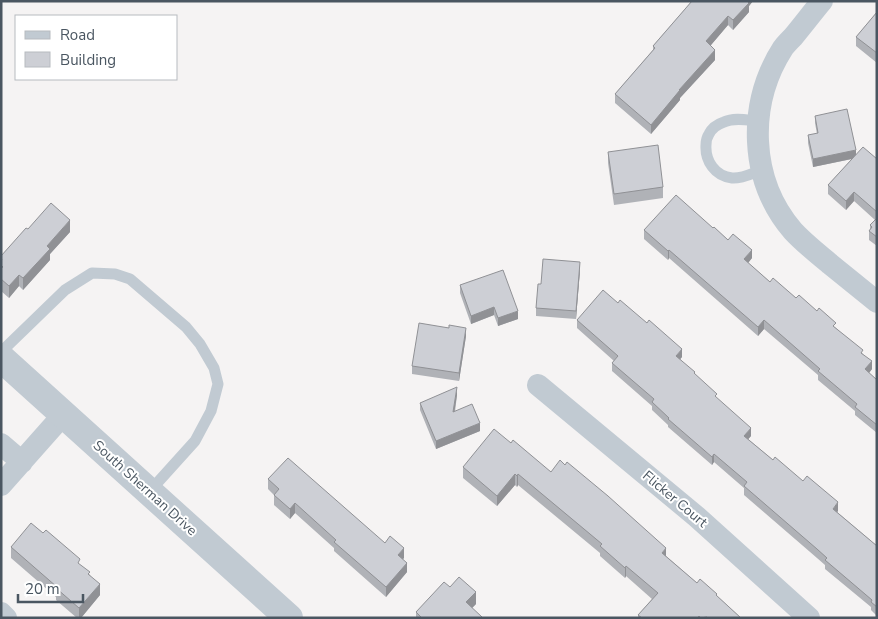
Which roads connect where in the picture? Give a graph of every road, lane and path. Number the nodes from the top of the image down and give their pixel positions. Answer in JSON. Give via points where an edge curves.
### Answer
{"nodes":[{"id":1,"x":822,"y":1,"type":"edge"},
{"id":2,"x":758,"y":121,"type":"junction"},
{"id":3,"x":762,"y":170,"type":"junction"},
{"id":4,"x":877,"y":302,"type":"edge"},
{"id":5,"x":1,"y":352,"type":"edge"},
{"id":6,"x":1,"y":358,"type":"edge"},
{"id":7,"x":538,"y":385,"type":"dead end"},
{"id":8,"x":63,"y":415,"type":"junction"},
{"id":9,"x":1,"y":444,"type":"edge"},
{"id":10,"x":22,"y":462,"type":"junction"},
{"id":11,"x":1,"y":485,"type":"edge"},
{"id":12,"x":149,"y":492,"type":"junction"},
{"id":13,"x":1,"y":614,"type":"edge"},
{"id":14,"x":6,"y":618,"type":"edge"},
{"id":15,"x":289,"y":618,"type":"edge"},
{"id":16,"x":809,"y":618,"type":"edge"}],
"edges":[{"from":1,"to":2,"type":"street","via":[[783,47],[766,80]]},
{"from":2,"to":3,"type":"street","via":[[757,142]]},
{"from":2,"to":3,"type":"lane","via":[[736,119],[724,122],[708,134],[706,146],[708,161],[720,174],[734,178]]},
{"from":3,"to":4,"type":"street","via":[[774,203],[793,231]]},
{"from":5,"to":12,"type":"lane","via":[[65,290],[92,273],[115,274],[130,279],[186,327],[214,368],[218,384],[211,411],[195,440]]},
{"from":6,"to":8,"type":"street","name":"South Sherman Drive"},
{"from":7,"to":16,"type":"street","name":"Flicker Court","via":[[697,517]]},
{"from":8,"to":10,"type":"street"},
{"from":8,"to":12,"type":"street","name":"South Sherman Drive"},
{"from":9,"to":10,"type":"street"},
{"from":10,"to":11,"type":"street"},
{"from":12,"to":15,"type":"street","name":"South Sherman Drive"},
{"from":13,"to":14,"type":"street"}]}
